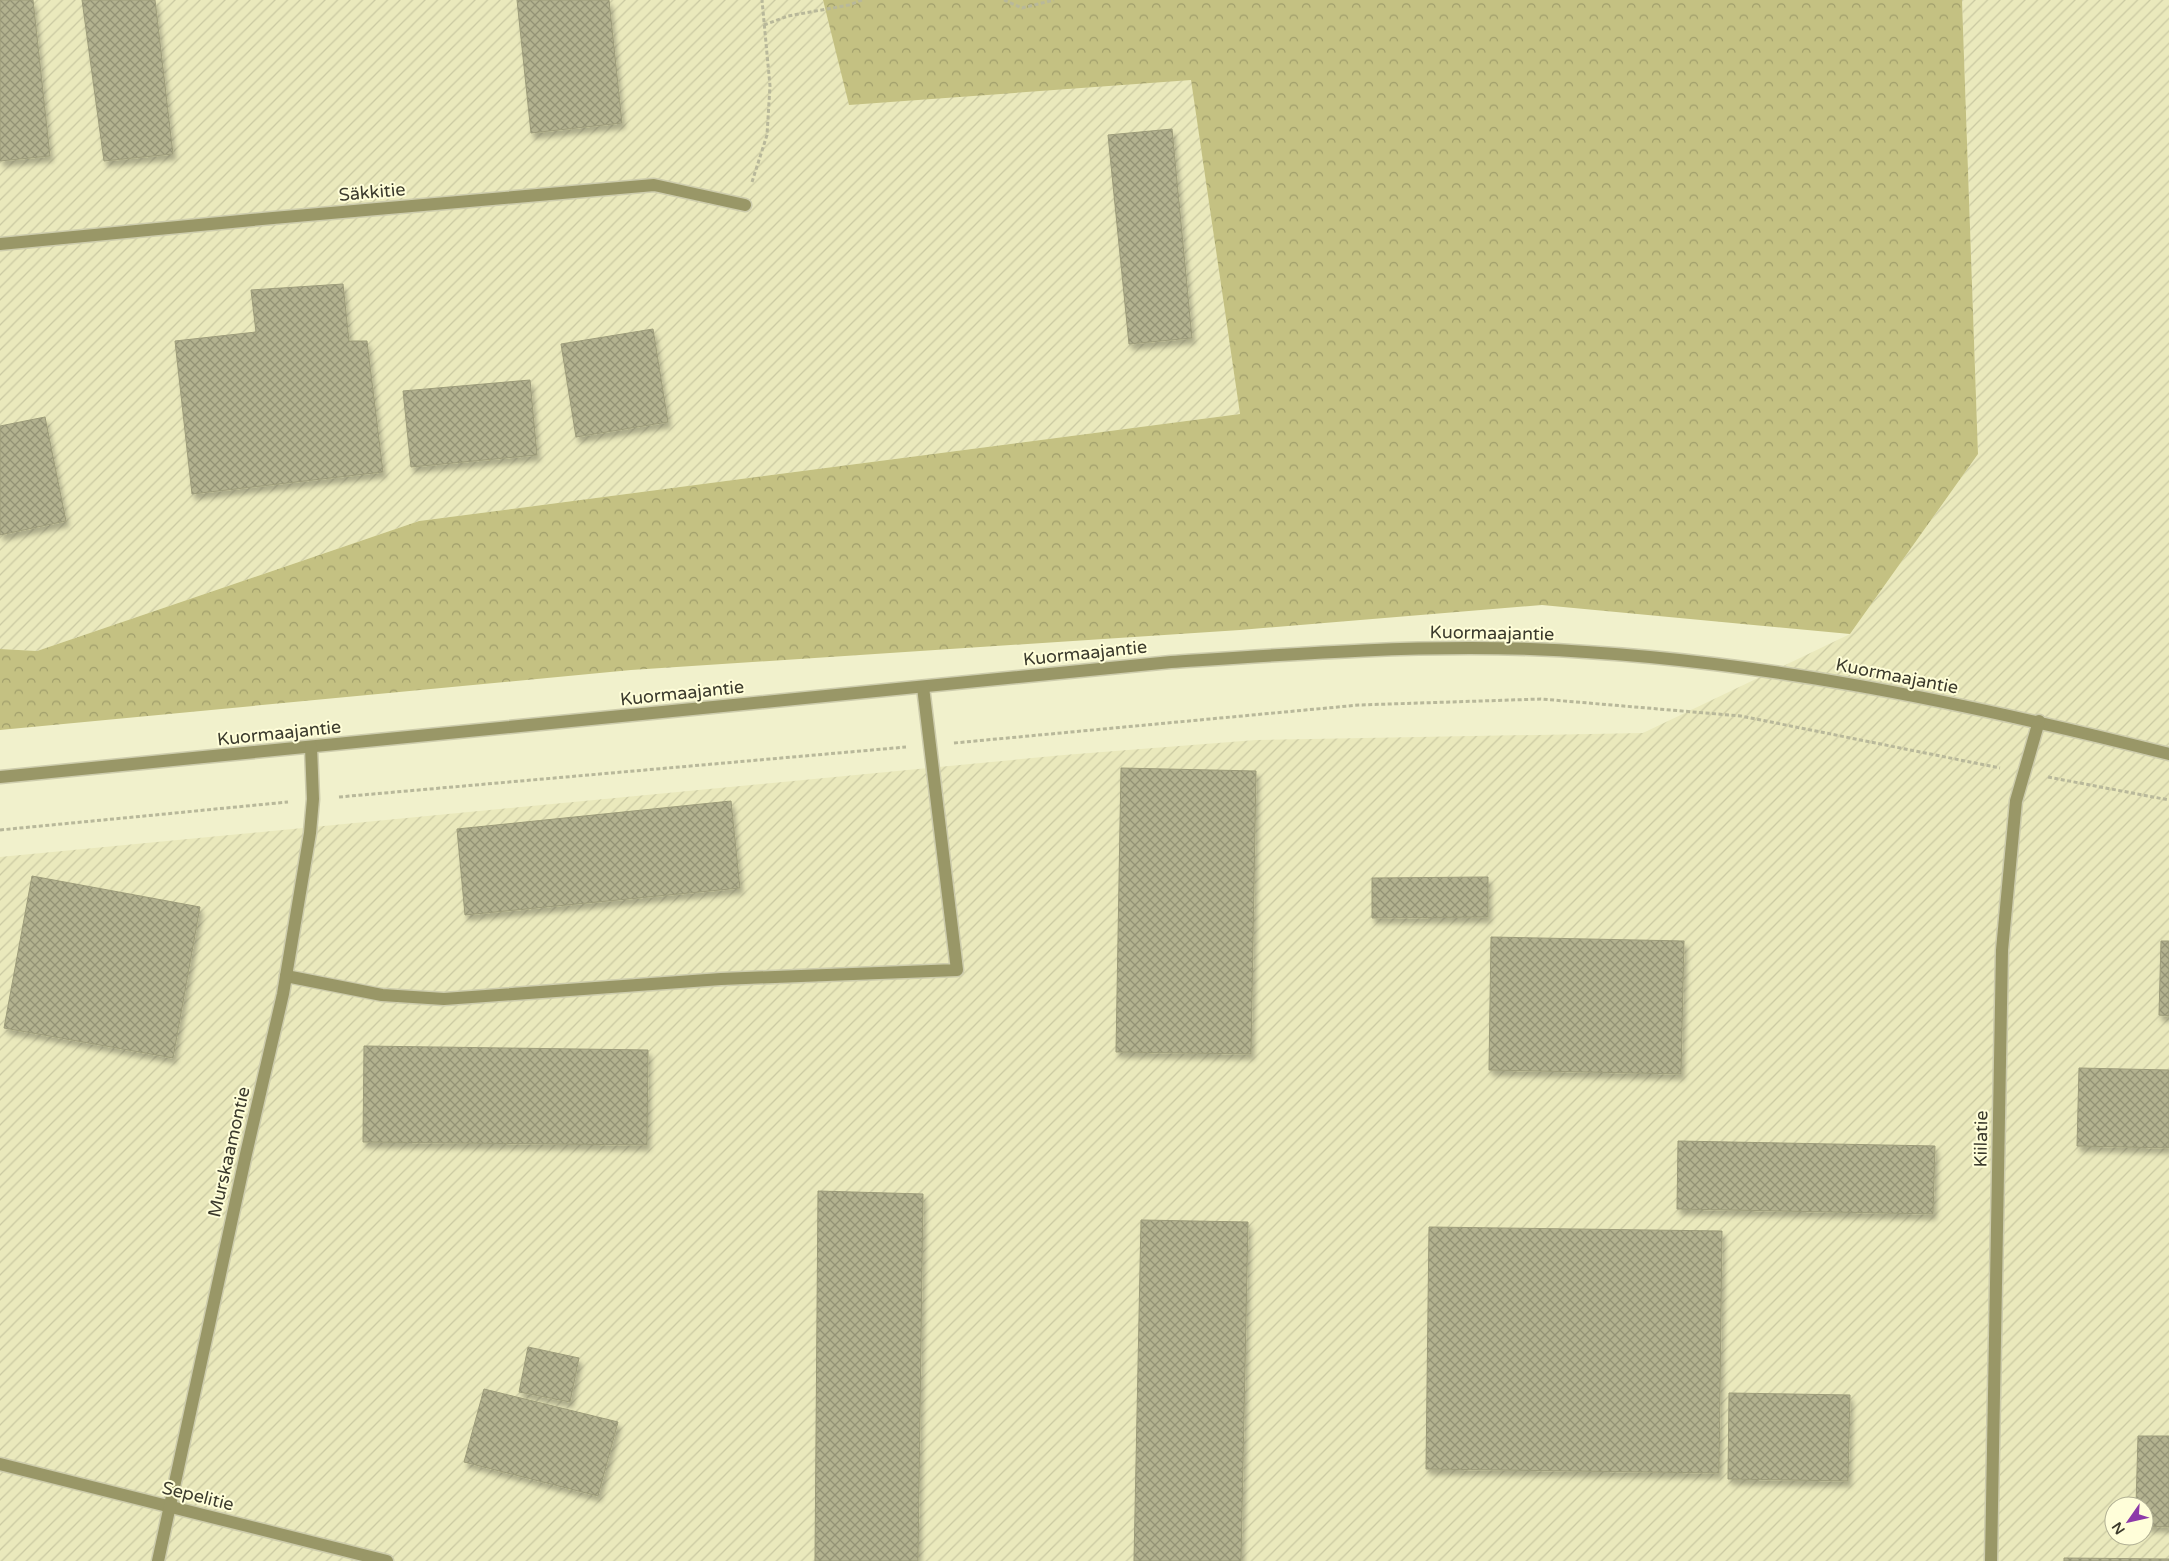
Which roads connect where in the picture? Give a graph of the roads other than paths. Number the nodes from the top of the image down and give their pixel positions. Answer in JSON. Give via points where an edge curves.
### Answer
{"nodes":[{"id":1,"x":745,"y":205,"type":"road end"},
{"id":2,"x":0,"y":244,"type":"edge"},
{"id":3,"x":923,"y":687,"type":"junction"},
{"id":4,"x":2040,"y":721,"type":"junction"},
{"id":5,"x":311,"y":747,"type":"junction"},
{"id":6,"x":2169,"y":754,"type":"edge"},
{"id":7,"x":0,"y":777,"type":"edge"},
{"id":8,"x":286,"y":976,"type":"junction"},
{"id":9,"x":0,"y":1464,"type":"edge"},
{"id":10,"x":170,"y":1506,"type":"junction"},
{"id":11,"x":158,"y":1561,"type":"edge"},
{"id":12,"x":387,"y":1561,"type":"edge"},
{"id":13,"x":1991,"y":1561,"type":"edge"}],
"edges":[{"from":1,"to":2,"type":"street","name":"Säkkitie","via":[[654,186]]},
{"from":3,"to":4,"type":"street","name":"Kuormaajantie","via":[[1171,662],[1342,651],[1530,649],[1734,666],[1857,685]]},
{"from":3,"to":5,"type":"street","name":"Kuormaajantie"},
{"from":3,"to":8,"type":"street","via":[[957,970],[721,979],[444,999],[382,995]]},
{"from":4,"to":6,"type":"street","name":"Kuormaajantie"},
{"from":4,"to":13,"type":"street","name":"Kiilatie","via":[[2016,801],[2002,950]]},
{"from":5,"to":7,"type":"street","name":"Kuormaajantie"},
{"from":5,"to":8,"type":"street","name":"Murskaamontie","via":[[313,799],[310,833]]},
{"from":8,"to":10,"type":"street","name":"Murskaamontie"},
{"from":9,"to":10,"type":"street","name":"Sepelitie"},
{"from":10,"to":11,"type":"street","name":"Murskaamontie"},
{"from":10,"to":12,"type":"street","name":"Sepelitie"}]}
